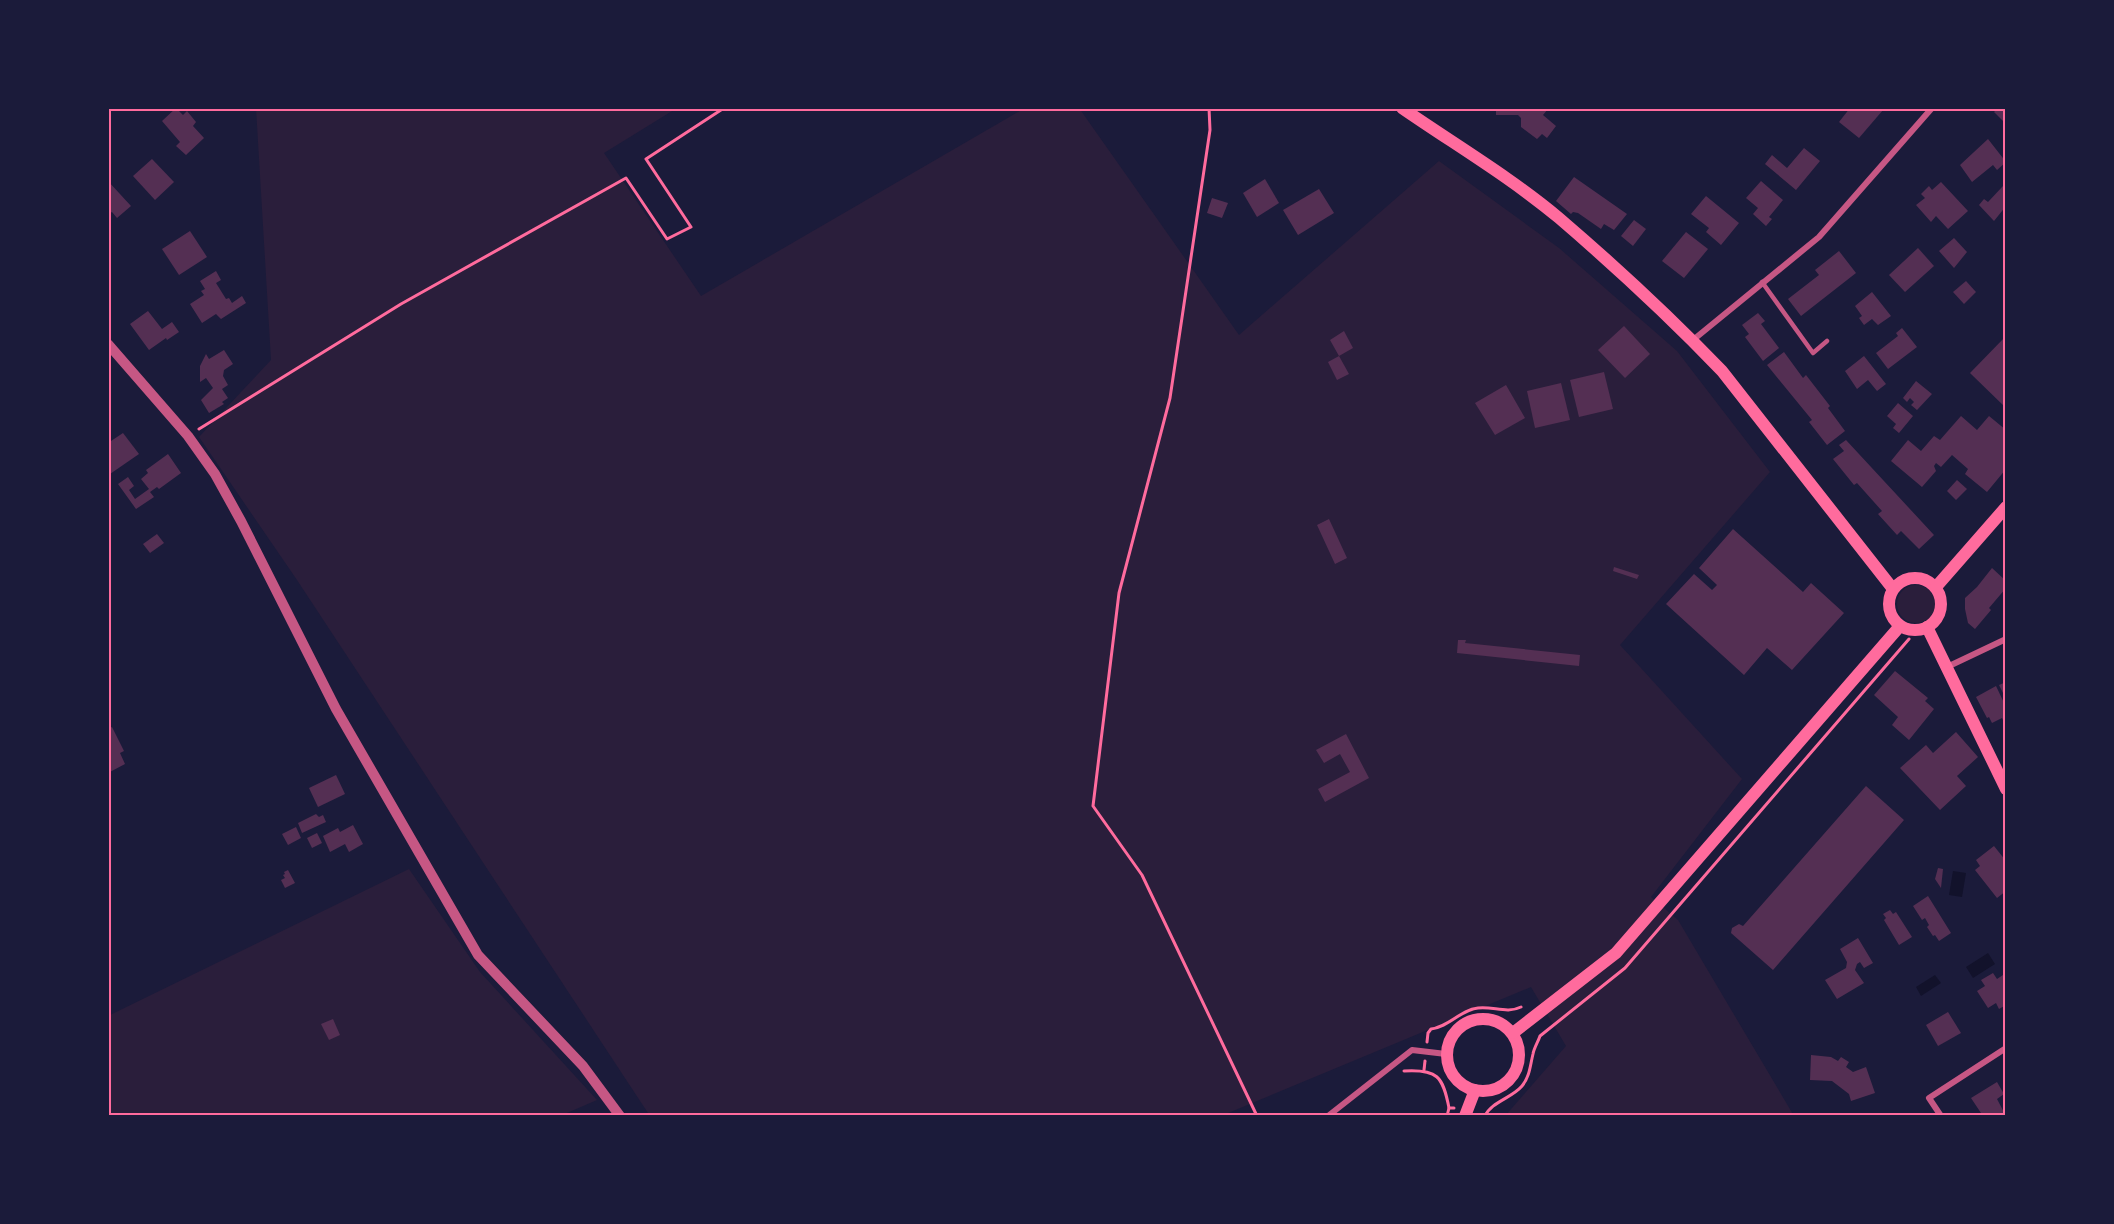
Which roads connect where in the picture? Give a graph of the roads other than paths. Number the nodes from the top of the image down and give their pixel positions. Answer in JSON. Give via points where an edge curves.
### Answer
{"nodes":[{"id":1,"x":1402,"y":108,"type":"edge"},
{"id":2,"x":1932,"y":108,"type":"edge"},
{"id":3,"x":1762,"y":282,"type":"junction"},
{"id":4,"x":1692,"y":340,"type":"junction"},
{"id":5,"x":1827,"y":341,"type":"dead end"},
{"id":6,"x":108,"y":344,"type":"edge"},
{"id":7,"x":2006,"y":507,"type":"edge"},
{"id":8,"x":1936,"y":587,"type":"junction"},
{"id":9,"x":1893,"y":589,"type":"junction"},
{"id":10,"x":1900,"y":626,"type":"junction"},
{"id":11,"x":1927,"y":627,"type":"junction"},
{"id":12,"x":2006,"y":639,"type":"edge"},
{"id":13,"x":1946,"y":668,"type":"junction"},
{"id":14,"x":2006,"y":789,"type":"edge"},
{"id":15,"x":1513,"y":1033,"type":"junction"},
{"id":16,"x":2006,"y":1048,"type":"edge"},
{"id":17,"x":1446,"y":1054,"type":"junction"},
{"id":18,"x":1475,"y":1090,"type":"junction"},
{"id":19,"x":1467,"y":1112,"type":"edge"},
{"id":20,"x":620,"y":1116,"type":"edge"},
{"id":21,"x":1328,"y":1116,"type":"edge"},
{"id":22,"x":1941,"y":1116,"type":"edge"}],
"edges":[{"from":1,"to":4,"type":"main road","via":[[1558,218]]},
{"from":2,"to":3,"type":"street","via":[[1819,237]]},
{"from":3,"to":4,"type":"street"},
{"from":3,"to":5,"type":"lane","via":[[1813,353]]},
{"from":4,"to":9,"type":"main road","via":[[1722,371]]},
{"from":6,"to":20,"type":"street","via":[[188,436],[215,474],[336,709],[478,954],[583,1066]]},
{"from":7,"to":8,"type":"main road"},
{"from":8,"to":9,"type":"main road","via":[[1922,578],[1911,578]]},
{"from":8,"to":11,"type":"main road","via":[[1941,611]]},
{"from":9,"to":10,"type":"main road","via":[[1889,608]]},
{"from":10,"to":11,"type":"main road","via":[[1915,630]]},
{"from":10,"to":15,"type":"main road","via":[[1616,953]]},
{"from":11,"to":13,"type":"main road"},
{"from":12,"to":13,"type":"street"},
{"from":13,"to":14,"type":"main road"},
{"from":15,"to":17,"type":"main road","via":[[1490,1019],[1478,1018],[1460,1026],[1451,1036]]},
{"from":15,"to":18,"type":"main road","via":[[1520,1053],[1511,1078],[1501,1087]]},
{"from":16,"to":22,"type":"street","via":[[1929,1098]]},
{"from":17,"to":18,"type":"main road","via":[[1457,1080]]},
{"from":17,"to":21,"type":"street","via":[[1412,1050]]},
{"from":18,"to":19,"type":"main road"}]}
